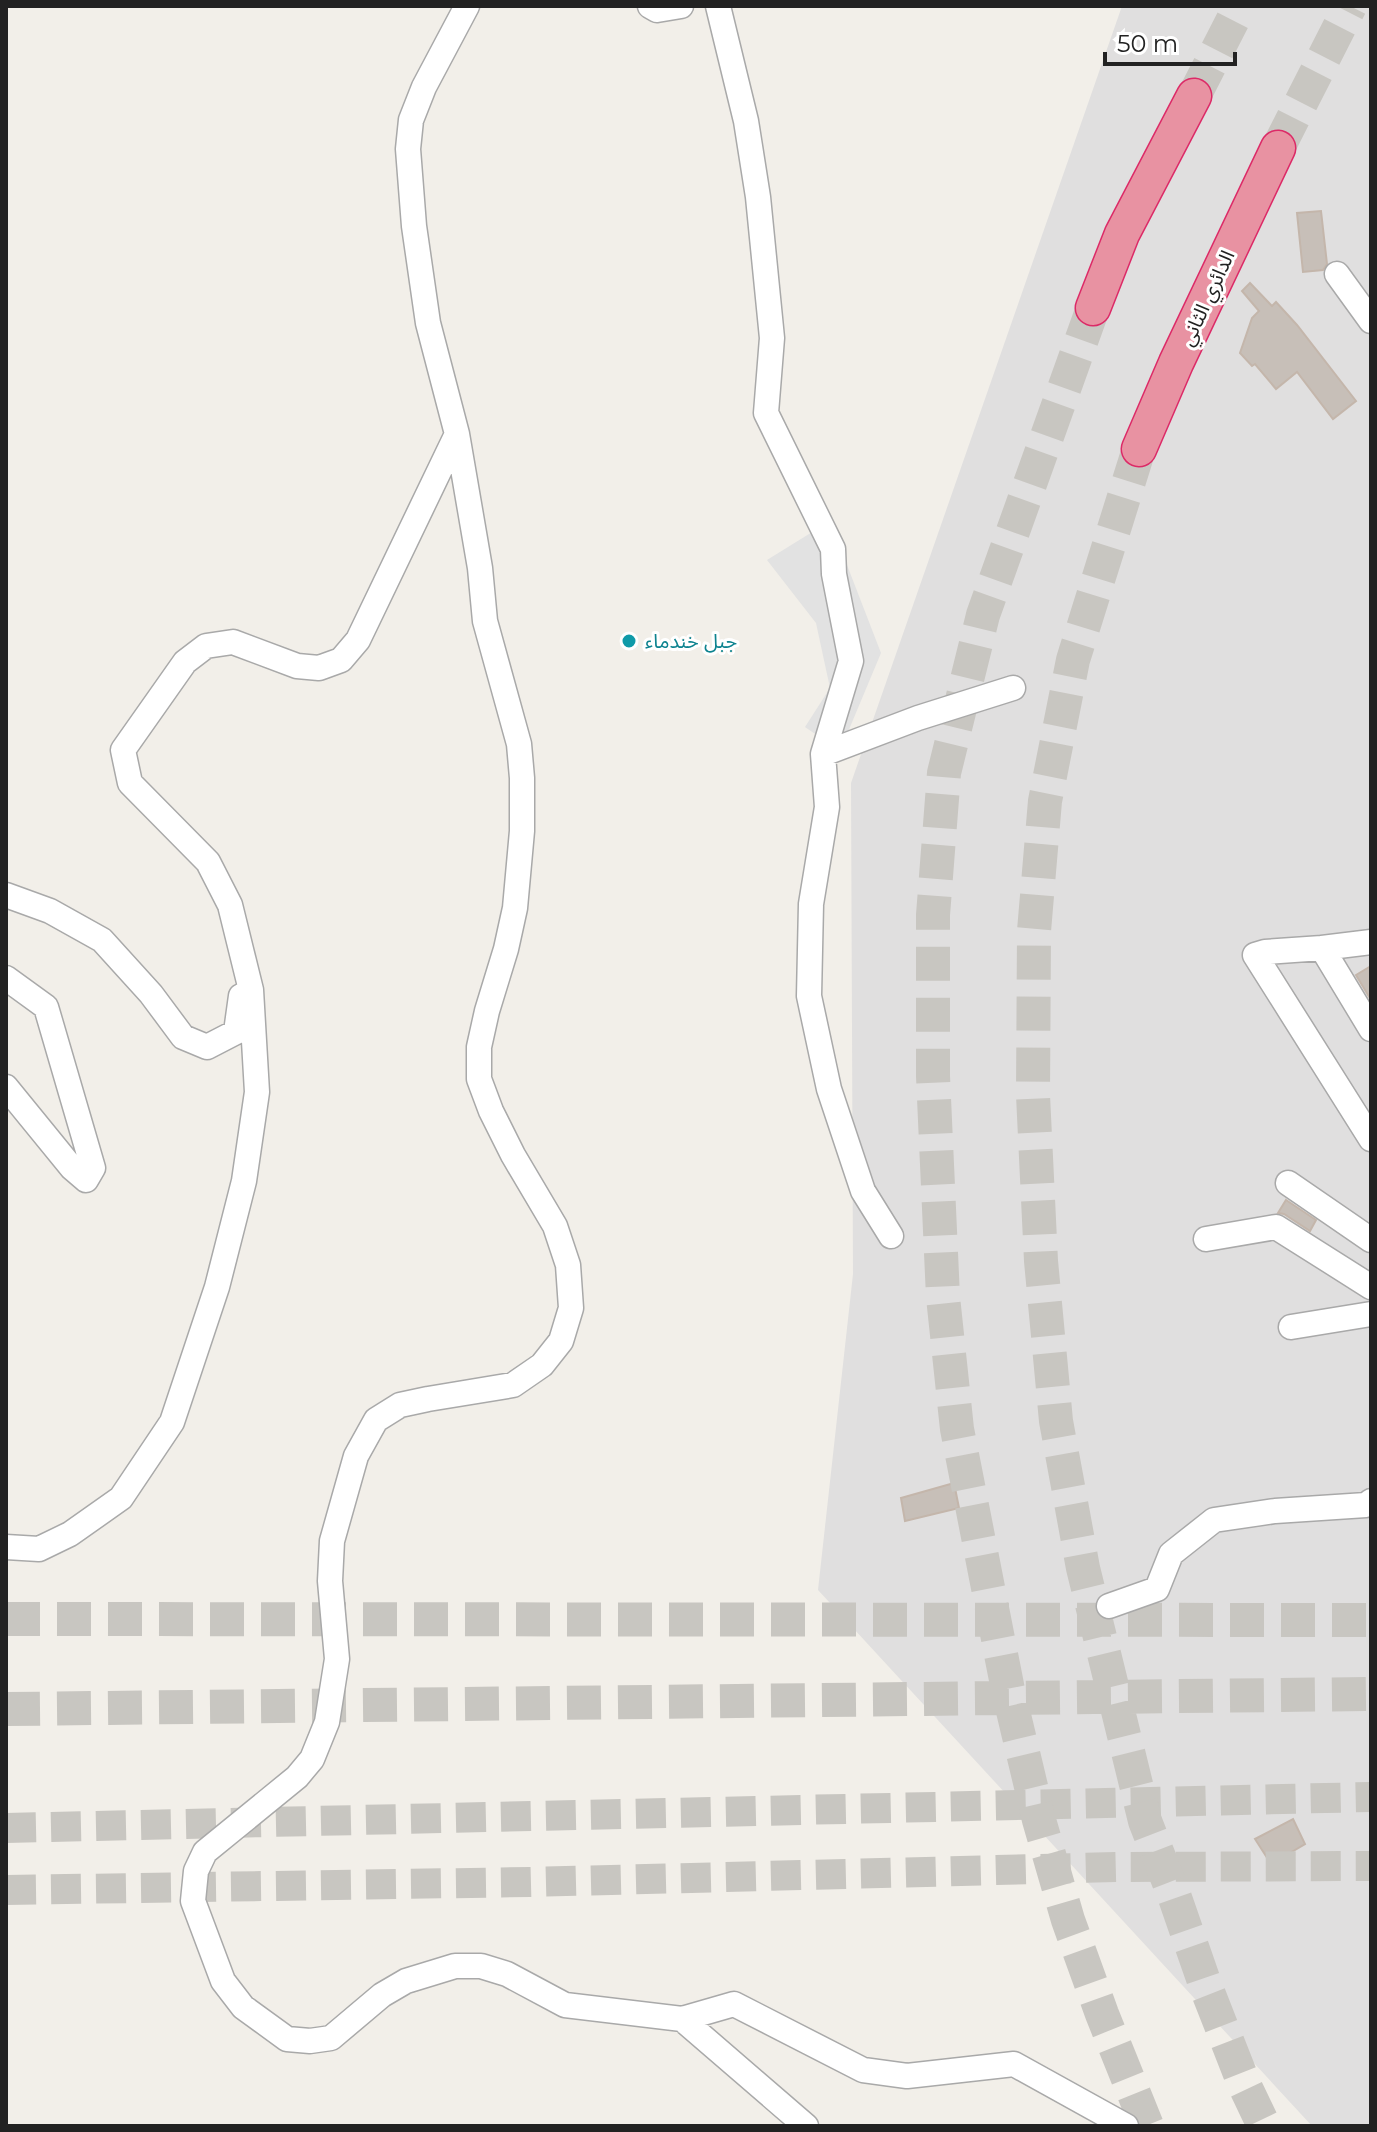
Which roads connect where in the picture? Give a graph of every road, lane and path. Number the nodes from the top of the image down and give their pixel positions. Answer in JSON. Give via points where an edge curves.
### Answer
{"nodes":[{"id":1,"x":467,"y":6,"type":"edge"},
{"id":2,"x":650,"y":6,"type":"edge"},
{"id":3,"x":681,"y":6,"type":"edge"},
{"id":4,"x":718,"y":6,"type":"edge"},
{"id":5,"x":1194,"y":96,"type":"tunnel mouth"},
{"id":6,"x":1278,"y":148,"type":"tunnel mouth"},
{"id":7,"x":1337,"y":274,"type":"dead end"},
{"id":8,"x":1093,"y":308,"type":"tunnel mouth"},
{"id":9,"x":1371,"y":321,"type":"edge"},
{"id":10,"x":457,"y":434,"type":"junction"},
{"id":11,"x":1139,"y":449,"type":"tunnel mouth"},
{"id":12,"x":1013,"y":688,"type":"dead end"},
{"id":13,"x":823,"y":754,"type":"junction"},
{"id":14,"x":6,"y":895,"type":"edge"},
{"id":15,"x":1371,"y":942,"type":"edge"},
{"id":16,"x":1322,"y":948,"type":"junction"},
{"id":17,"x":245,"y":966,"type":"junction"},
{"id":18,"x":6,"y":978,"type":"edge"},
{"id":19,"x":1371,"y":1028,"type":"edge"},
{"id":20,"x":6,"y":1087,"type":"edge"},
{"id":21,"x":1365,"y":1114,"type":"edge"},
{"id":22,"x":1371,"y":1139,"type":"edge"},
{"id":23,"x":1288,"y":1183,"type":"dead end"},
{"id":24,"x":891,"y":1236,"type":"dead end"},
{"id":25,"x":1206,"y":1239,"type":"dead end"},
{"id":26,"x":1371,"y":1240,"type":"edge"},
{"id":27,"x":1371,"y":1287,"type":"edge"},
{"id":28,"x":1371,"y":1314,"type":"edge"},
{"id":29,"x":1291,"y":1327,"type":"dead end"},
{"id":30,"x":1369,"y":1505,"type":"edge"},
{"id":31,"x":6,"y":1547,"type":"edge"},
{"id":32,"x":1109,"y":1606,"type":"tunnel mouth"},
{"id":33,"x":682,"y":2019,"type":"junction"},
{"id":34,"x":806,"y":2126,"type":"edge"},
{"id":35,"x":1126,"y":2126,"type":"edge"}],
"edges":[{"from":1,"to":10,"type":"street","via":[[424,87],[411,120],[408,149],[428,323]]},
{"from":2,"to":3,"type":"street"},
{"from":4,"to":13,"type":"street","via":[[758,197],[772,338],[766,413],[833,549],[851,661]]},
{"from":5,"to":8,"type":"highway","via":[[1122,234]]},
{"from":6,"to":11,"type":"highway","name":"الدائري الثاني"},
{"from":7,"to":9,"type":"street"},
{"from":10,"to":17,"type":"street","via":[[358,640],[341,660],[319,668],[297,666],[233,642],[206,646],[185,662],[123,750],[130,783],[208,862],[230,905]]},
{"from":10,"to":33,"type":"street","via":[[485,621],[519,744],[522,778],[515,908],[479,1047],[479,1079],[513,1155],[555,1226],[568,1265],[571,1308],[561,1341],[542,1365],[513,1385],[400,1405],[376,1420],[356,1456],[332,1541],[337,1659],[327,1722],[312,1759],[297,1777],[205,1852],[196,1871],[193,1901],[223,1981],[243,2007],[287,2039],[331,2038],[406,1981],[455,1966],[507,1974],[565,2005]]},
{"from":12,"to":13,"type":"street"},
{"from":13,"to":24,"type":"street","via":[[827,807],[811,904],[809,996],[829,1089],[863,1191]]},
{"from":14,"to":17,"type":"street","via":[[50,911],[102,940],[183,1037],[207,1047],[236,1032]]},
{"from":15,"to":16,"type":"street"},
{"from":16,"to":19,"type":"street"},
{"from":16,"to":21,"type":"street","via":[[1255,955]]},
{"from":17,"to":31,"type":"street","via":[[257,1092],[244,1181],[217,1287],[172,1422],[121,1498],[39,1549]]},
{"from":18,"to":20,"type":"street","via":[[46,1007],[93,1168],[86,1180]]},
{"from":21,"to":22,"type":"street"},
{"from":23,"to":26,"type":"street"},
{"from":25,"to":27,"type":"street","via":[[1276,1227]]},
{"from":28,"to":29,"type":"street"},
{"from":30,"to":32,"type":"street","via":[[1214,1520],[1171,1554],[1157,1589]]},
{"from":33,"to":34,"type":"street"},
{"from":33,"to":35,"type":"street","via":[[734,2004],[863,2070],[907,2076],[1014,2064]]}]}
